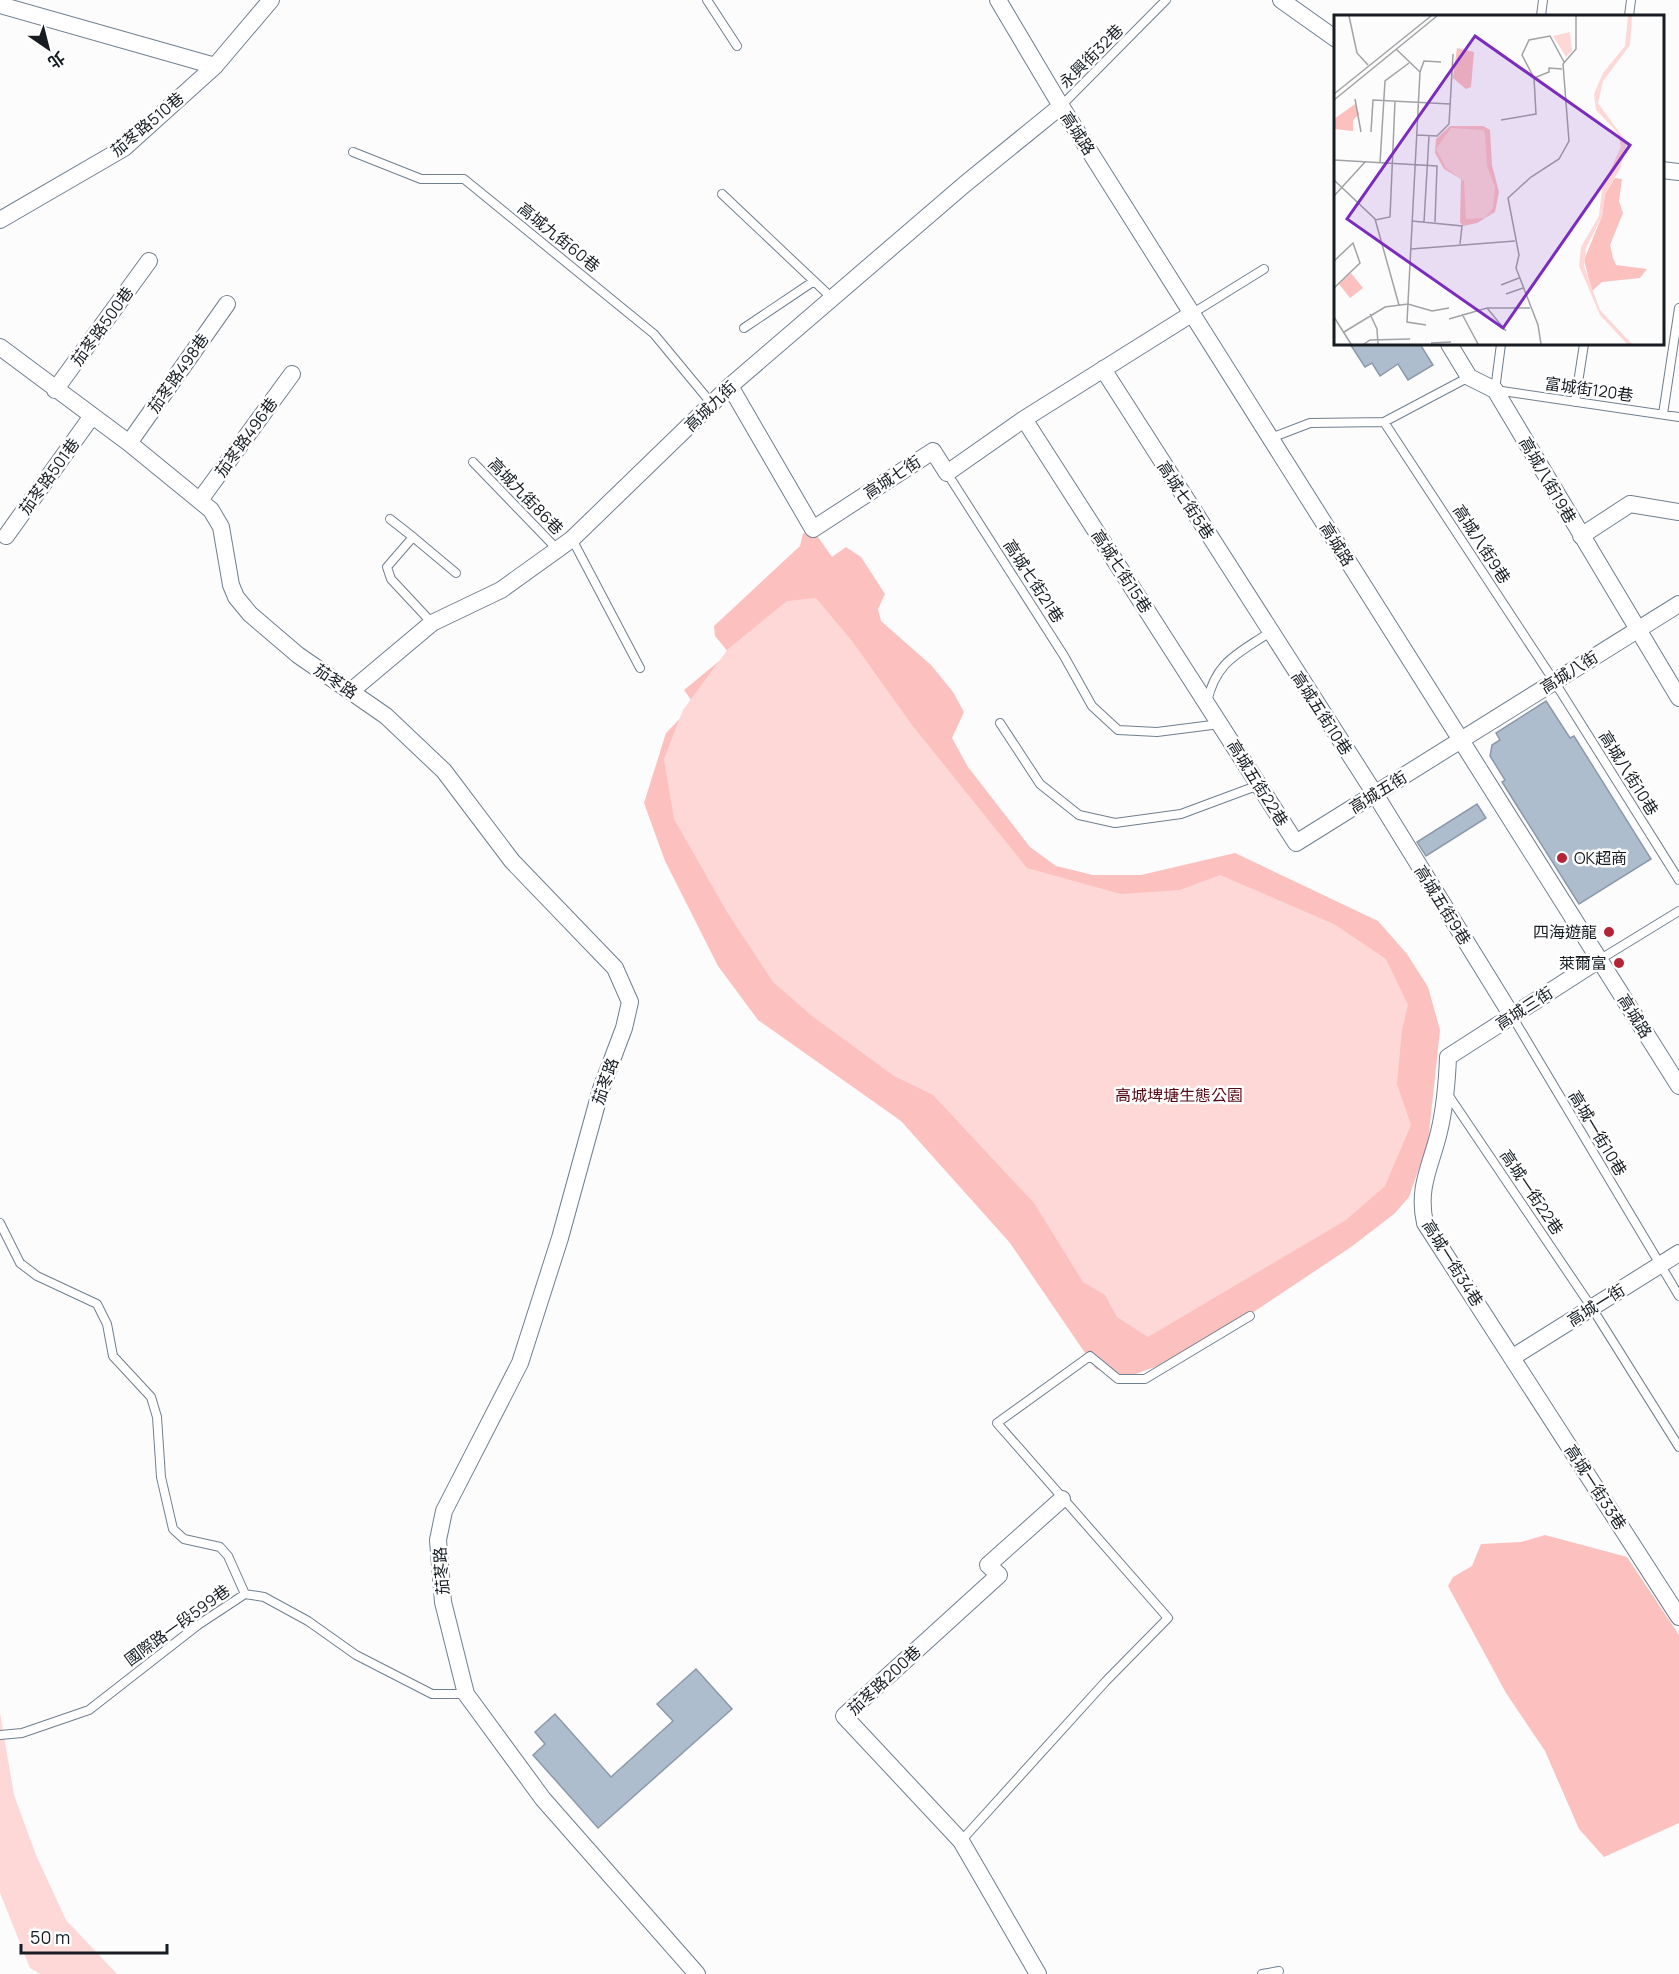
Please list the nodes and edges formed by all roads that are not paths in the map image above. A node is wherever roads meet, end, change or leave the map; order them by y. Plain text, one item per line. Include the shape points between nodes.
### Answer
1 (271, 0) edge
2 (707, 0) edge
3 (998, 0) edge
4 (1166, 0) edge
5 (1281, 0) edge
6 (1543, 0) edge
7 (1631, 0) edge
8 (0, 5) edge
9 (1541, 15) edge
10 (1629, 15) edge
11 (1334, 38) edge
12 (737, 46) dead end
13 (215, 66) junction
14 (1061, 106) junction
15 (353, 152) dead end
16 (1664, 170) edge
17 (1679, 172) edge
18 (722, 194) dead end
19 (0, 220) edge
20 (149, 261) dead end
21 (1264, 269) dead end
22 (814, 281) junction
23 (834, 299) junction
24 (227, 304) dead end
25 (1679, 308) edge
26 (1193, 313) junction
27 (744, 328) dead end
28 (1450, 345) edge
29 (1501, 345) edge
30 (1584, 345) edge
31 (0, 346) edge
32 (1102, 369) junction
33 (292, 374) dead end
34 (1469, 377) junction
35 (730, 386) junction
36 (55, 390) junction
37 (1496, 390) junction
38 (1575, 402) junction
39 (712, 404) junction
40 (1663, 414) junction
41 (92, 416) junction
42 (1679, 417) edge
43 (1024, 419) junction
44 (1384, 422) junction
45 (1271, 438) junction
46 (129, 443) junction
47 (473, 462) dead end
48 (947, 473) junction
49 (200, 500) junction
50 (1679, 512) edge
51 (390, 519) dead end
52 (6, 536) dead end
53 (1581, 536) junction
54 (413, 537) junction
55 (572, 539) junction
56 (558, 550) junction
57 (456, 573) dead end
58 (1679, 603) edge
59 (432, 623) junction
60 (1636, 630) junction
61 (1270, 632) junction
62 (640, 668) dead end
63 (1554, 681) junction
64 (351, 691) junction
65 (1679, 698) edge
66 (1207, 702) junction
67 (1000, 723) dead end
68 (1220, 724) junction
69 (1460, 740) junction
70 (1259, 785) junction
71 (1375, 794) junction
72 (1296, 843) joint
73 (1679, 880) edge
74 (1679, 910) edge
75 (1599, 960) junction
76 (1512, 1016) junction
77 (1448, 1057) joint
78 (1679, 1086) edge
79 (1447, 1093) junction
80 (0, 1223) edge
81 (1679, 1253) edge
82 (1659, 1265) junction
83 (1679, 1296) edge
84 (1592, 1308) junction
85 (1250, 1316) dead end
86 (1513, 1357) junction
87 (1679, 1447) edge
88 (1062, 1499) junction
89 (244, 1594) junction
90 (1679, 1617) edge
91 (466, 1694) junction
92 (1, 1735) edge
93 (962, 1841) junction
94 (1279, 1971) dead end
95 (697, 1974) edge
96 (1040, 1974) edge
97 (1262, 1974) edge

1 - 13 street, 茄苳路510巷
2 - 12 lane
3 - 14 street, 高城路
4 - 14 lane, 永興街32巷
5 - 11 street
6 - 9 lane
7 - 10 lane
8 - 13 street
13 - 19 street, 茄苳路510巷 via 124,148
14 - 23 street, 高城九街
14 - 26 street, 高城路
15 - 39 lane, 高城九街60巷 via 421,179 464,179 654,334
16 - 17 street
18 - 22 lane
20 - 36 street, 茄苳路500巷
21 - 26 lane
22 - 23 lane
22 - 27 lane
23 - 35 street, 高城九街
24 - 46 street, 茄苳路498巷
25 - 40 lane
26 - 32 street, 高城七街
26 - 45 street, 高城路
28 - 34 street
29 - 37 lane
30 - 38 lane
31 - 36 street, 茄苳路
32 - 43 street, 高城七街
32 - 61 street, 高城七街5巷
33 - 49 street, 茄苳路496巷
34 - 37 street
34 - 44 lane
35 - 39 street, 高城九街
35 - 48 street, 高城七街 via 813,530 933,451
36 - 41 street, 茄苳路
37 - 38 lane, 富城街120巷
37 - 53 street, 高城八街19巷
38 - 40 lane, 富城街120巷
39 - 55 street, 高城九街
40 - 42 lane, 富城街120巷
41 - 46 street, 茄苳路
41 - 52 street, 茄苳路501巷
43 - 48 street, 高城七街
43 - 66 street, 高城七街15巷
44 - 45 lane via 1310,423
44 - 63 lane, 高城八街9巷
45 - 69 street, 高城路
46 - 49 street, 茄苳路
47 - 56 lane, 高城九街86巷
48 - 68 lane, 高城七街21巷 via 1092,706 1118,730 1157,732
49 - 64 street, 茄苳路 via 221,527 236,597 297,655
50 - 53 street via 1630,504
51 - 54 lane
53 - 60 street, 高城八街19巷
54 - 57 lane
54 - 59 lane via 391,560 388,573
55 - 56 street, 高城九街
55 - 62 lane
56 - 59 street, 高城九街 via 501,590
58 - 60 street, 高城八街
59 - 64 street, 高城九街
60 - 63 street, 高城八街
60 - 65 street, 高城八街19巷
61 - 66 lane via 1228,660 1212,679
61 - 71 street, 高城五街10巷
63 - 69 street, 高城八街
63 - 73 lane, 高城八街10巷
64 - 91 street, 茄苳路 via 386,716 444,771 512,861 615,968 630,1002 520,1363 444,1511 438,1540 443,1602
66 - 68 street, 高城七街15巷
67 - 70 lane via 1040,784 1079,815 1115,823 1181,814
68 - 70 street, 高城五街22巷
69 - 71 street, 高城五街
69 - 75 street, 高城路
70 - 72 street, 高城五街22巷
71 - 72 street, 高城五街
71 - 76 street, 高城五街9巷
74 - 75 lane
75 - 76 street, 高城三街
75 - 78 street, 高城路
76 - 77 street, 高城三街
76 - 82 lane, 高城一街10巷
77 - 79 street, 高城一街34巷
79 - 84 lane, 高城一街22巷
79 - 86 street, 高城一街34巷 via 1421,1192 1425,1223
80 - 89 lane via 20,1263 38,1276 97,1304 107,1324 113,1356 151,1397 158,1417 161,1477 173,1529 183,1539 220,1547 228,1556
81 - 82 street, 高城一街
82 - 83 lane, 高城一街10巷
82 - 84 street, 高城一街
84 - 86 street, 高城一街
84 - 87 lane, 高城一街22巷
85 - 88 lane via 1145,1379 1118,1379 1090,1356 997,1423
86 - 90 street, 高城一街33巷
88 - 93 lane via 1168,1618
88 - 93 street, 茄苳路200巷 via 988,1565 999,1575 844,1716
89 - 91 lane, 國際路一段599巷 via 264,1597 308,1621 356,1655 432,1694
89 - 92 lane, 國際路一段599巷 via 89,1710 22,1733
91 - 95 street, 茄苳路 via 543,1799
93 - 96 street, 茄苳路200巷
94 - 97 lane

